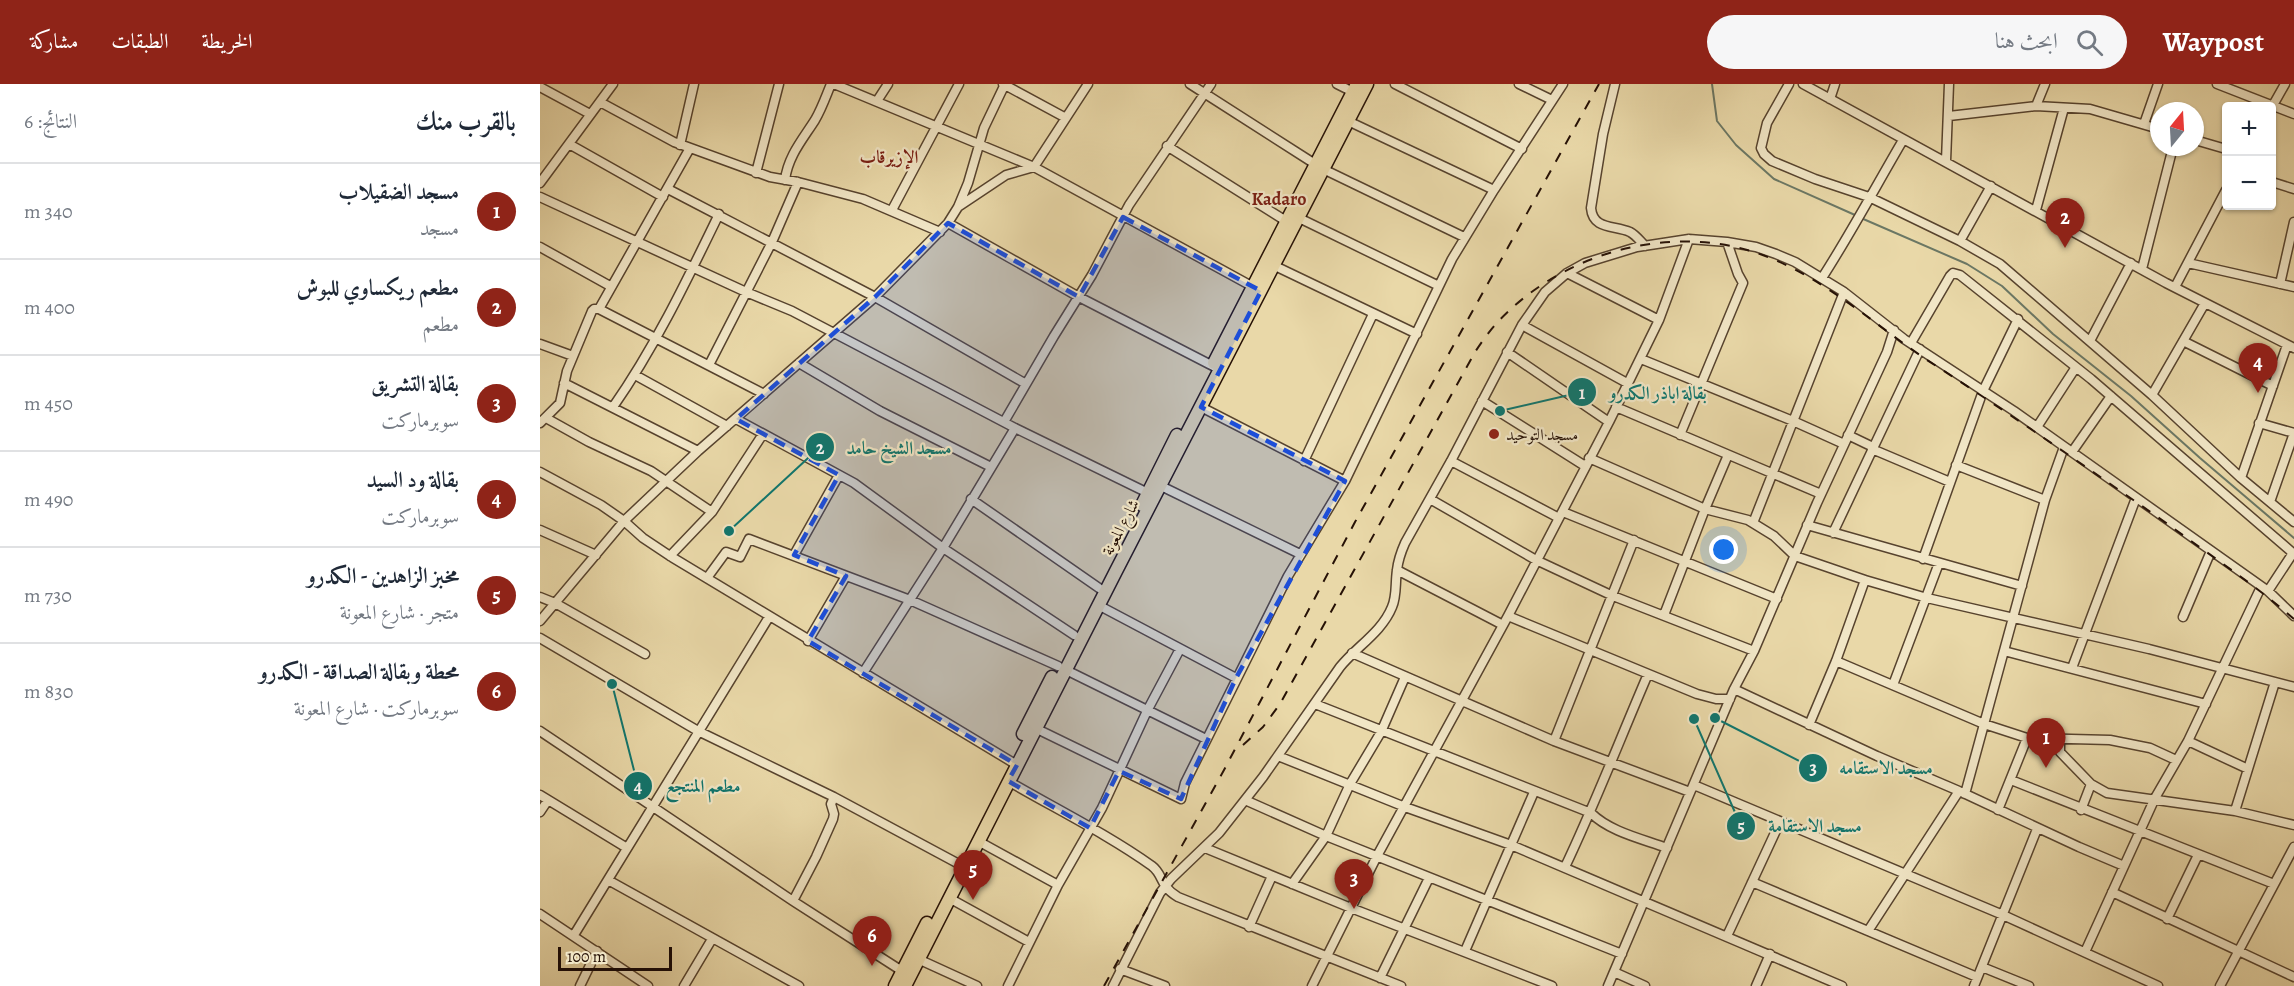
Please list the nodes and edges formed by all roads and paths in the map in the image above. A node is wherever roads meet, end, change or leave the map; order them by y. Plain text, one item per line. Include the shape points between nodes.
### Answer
1 (613, 84) edge
2 (694, 84) edge
3 (779, 84) edge
4 (833, 84) edge
5 (888, 84) edge
6 (959, 84) edge
7 (1004, 84) edge
8 (1088, 84) edge
9 (1190, 84) edge
10 (1210, 84) edge
11 (1337, 84) edge
12 (1367, 84) edge
13 (1395, 84) edge
14 (1519, 84) edge
15 (1563, 84) edge
16 (1615, 84) edge
17 (1789, 84) edge
18 (1803, 84) edge
19 (1835, 84) edge
20 (1949, 84) edge
21 (2045, 84) edge
22 (2158, 84) edge
23 (2217, 84) edge
24 (2285, 84) edge
25 (540, 87) edge
26 (1355, 88) edge
27 (1204, 93) junction
28 (1830, 99) junction
29 (1552, 100) junction
30 (877, 101) junction
31 (600, 102) junction
32 (2262, 102) edge
33 (2274, 102) edge
34 (2036, 106) junction
35 (2276, 107) edge
36 (2064, 108) junction
37 (590, 114) junction
38 (2294, 114) edge
39 (1949, 116) junction
40 (1066, 118) junction
41 (1348, 121) junction
42 (2144, 124) junction
43 (936, 126) junction
44 (2150, 126) edge
45 (1903, 140) junction
46 (980, 143) junction
47 (2204, 143) edge
48 (568, 144) junction
49 (680, 145) junction
50 (1167, 146) junction
51 (1329, 147) junction
52 (690, 148) junction
53 (2222, 148) edge
54 (1522, 149) junction
55 (2171, 156) edge
56 (1946, 161) junction
57 (1034, 167) junction
58 (1319, 167) junction
59 (756, 173) junction
60 (541, 179) edge
61 (785, 180) junction
62 (798, 182) junction
63 (2276, 184) edge
64 (1991, 186) junction
65 (2294, 189) edge
66 (1494, 190) junction
67 (665, 193) junction
68 (540, 197) edge
69 (2222, 198) edge
70 (1867, 200) junction
71 (958, 207) junction
72 (892, 210) junction
73 (2036, 210) junction
74 (719, 214) junction
75 (1123, 217) junction
76 (1299, 218) junction
77 (1286, 221) junction
78 (2294, 222) edge
79 (948, 224) junction
80 (940, 232) junction
81 (1464, 237) junction
82 (1689, 239) junction
83 (638, 241) junction
84 (1960, 241) junction
85 (772, 242) junction
86 (1727, 242) junction
87 (1644, 246) junction
88 (540, 247) edge
89 (2131, 263) junction
90 (2188, 263) junction
91 (1275, 266) junction
92 (693, 268) junction
93 (2142, 269) junction
94 (1567, 273) junction
95 (1822, 278) junction
96 (2280, 285) junction
97 (610, 286) junction
98 (1439, 286) junction
99 (2175, 287) junction
100 (2294, 287) edge
101 (1257, 289) junction
102 (746, 292) junction
103 (1844, 292) junction
104 (876, 297) junction
105 (1079, 297) junction
106 (2205, 303) junction
107 (599, 309) junction
108 (1373, 314) junction
109 (2018, 319) junction
110 (1659, 320) junction
111 (1522, 325) junction
112 (1894, 330) junction
113 (1417, 334) junction
114 (834, 335) junction
115 (656, 338) junction
116 (2090, 341) junction
117 (2183, 341) junction
118 (1911, 343) junction
119 (540, 344) edge
120 (2291, 347) edge
121 (1920, 349) junction
122 (1507, 352) junction
123 (573, 356) junction
124 (1641, 359) junction
125 (799, 363) junction
126 (709, 365) junction
127 (1213, 366) junction
128 (2076, 367) junction
129 (636, 375) junction
130 (564, 383) junction
131 (1627, 383) junction
132 (1026, 384) junction
133 (1702, 384) junction
134 (2273, 386) junction
135 (1983, 391) junction
136 (764, 394) junction
137 (2152, 395) junction
138 (2111, 396) junction
139 (1482, 401) junction
140 (613, 407) junction
141 (1201, 407) junction
142 (1616, 407) junction
143 (736, 419) junction
144 (543, 420) edge
145 (1793, 421) junction
146 (1004, 422) junction
147 (1610, 422) junction
148 (2259, 423) junction
149 (727, 426) junction
150 (1015, 428) junction
151 (2037, 428) junction
152 (2294, 433) edge
153 (763, 434) junction
154 (1680, 435) junction
155 (1848, 435) junction
156 (1844, 444) junction
157 (1873, 448) junction
158 (2068, 449) junction
159 (698, 451) junction
160 (1728, 455) junction
161 (1305, 461) junction
162 (1451, 461) junction
163 (1587, 462) junction
164 (1956, 465) junction
165 (991, 467) junction
166 (540, 472) edge
167 (1773, 473) junction
168 (839, 475) junction
169 (2241, 478) junction
170 (1345, 481) junction
171 (665, 482) junction
172 (1950, 482) junction
173 (1161, 486) junction
174 (1148, 493) junction
175 (1821, 494) junction
176 (2136, 498) junction
177 (970, 499) junction
178 (1430, 499) junction
179 (2045, 500) junction
180 (2270, 502) junction
181 (1705, 509) junction
182 (712, 512) junction
183 (1561, 515) junction
184 (624, 521) junction
185 (2294, 522) edge
186 (1753, 523) junction
187 (1807, 525) junction
188 (540, 530) edge
189 (1833, 533) junction
190 (1634, 540) junction
191 (943, 548) junction
192 (2211, 551) junction
193 (2293, 553) edge
194 (1300, 554) junction
195 (596, 555) junction
196 (794, 555) junction
197 (670, 556) junction
198 (1795, 556) junction
199 (1923, 559) junction
200 (1536, 560) junction
201 (1685, 561) junction
202 (1939, 563) junction
203 (1397, 570) junction
204 (846, 576) junction
205 (707, 579) junction
206 (1865, 580) junction
207 (2022, 586) junction
208 (1099, 588) junction
209 (2265, 589) junction
210 (1613, 596) junction
211 (540, 597) edge
212 (1927, 598) junction
213 (1778, 599) junction
214 (910, 600) junction
215 (555, 603) junction
216 (1098, 605) junction
217 (1664, 615) junction
218 (2294, 615) edge
219 (769, 617) junction
220 (2183, 617) dead end
221 (2013, 619) junction
222 (1505, 620) junction
223 (540, 621) edge
224 (1074, 635) junction
225 (2083, 635) junction
226 (540, 638) edge
227 (808, 641) junction
228 (1180, 649) junction
229 (1591, 651) junction
230 (1754, 651) junction
231 (2004, 651) junction
232 (1352, 653) junction
233 (645, 654) dead end
234 (1836, 661) junction
235 (1062, 668) junction
236 (2072, 668) junction
237 (2223, 668) junction
238 (863, 674) junction
239 (1648, 674) junction
240 (1405, 677) junction
241 (1236, 678) junction
242 (2275, 682) junction
243 (1893, 685) junction
244 (2294, 687) edge
245 (1734, 689) junction
246 (1730, 699) junction
247 (1460, 701) junction
248 (1315, 704) junction
249 (2206, 704) junction
250 (1147, 711) junction
251 (1984, 724) junction
252 (1809, 725) junction
253 (1035, 728) junction
254 (540, 731) edge
255 (698, 731) junction
256 (1381, 732) junction
257 (2027, 738) junction
258 (1206, 739) junction
259 (2060, 739) junction
260 (1554, 741) junction
261 (2188, 741) junction
262 (1433, 752) junction
263 (1278, 756) junction
264 (1610, 760) junction
265 (2176, 760) junction
266 (1013, 763) junction
267 (2248, 769) junction
268 (1119, 771) junction
269 (2011, 780) junction
270 (1008, 781) junction
271 (1350, 784) junction
272 (2091, 784) junction
273 (1692, 789) junction
274 (1534, 792) junction
275 (1962, 792) junction
276 (834, 797) junction
277 (544, 798) edge
278 (2155, 798) junction
279 (1245, 800) junction
280 (651, 807) junction
281 (1405, 807) junction
282 (1998, 810) junction
283 (2081, 810) junction
284 (2235, 811) junction
285 (540, 812) edge
286 (1591, 813) junction
287 (1780, 822) junction
288 (2294, 825) edge
289 (1090, 828) junction
290 (2037, 829) junction
291 (2140, 831) junction
292 (1326, 836) junction
293 (978, 841) junction
294 (1511, 845) junction
295 (627, 848) junction
296 (1205, 848) junction
297 (1667, 848) junction
298 (2294, 848) edge
299 (2198, 855) junction
300 (1377, 856) junction
301 (957, 863) junction
302 (2124, 866) junction
303 (1565, 867) junction
304 (1905, 873) junction
305 (1272, 876) junction
306 (1429, 878) junction
307 (608, 880) junction
308 (1752, 882) junction
309 (1292, 884) junction
310 (2274, 884) junction
311 (1058, 885) junction
312 (1164, 887) junction
313 (2112, 892) junction
314 (949, 898) junction
315 (1488, 898) junction
316 (793, 901) junction
317 (1644, 902) junction
318 (1351, 908) junction
319 (540, 914) edge
320 (2003, 915) junction
321 (2167, 919) junction
322 (931, 924) junction
323 (1249, 927) junction
324 (1405, 928) junction
325 (1868, 931) junction
326 (574, 935) junction
327 (1727, 936) junction
328 (712, 939) junction
329 (1029, 942) junction
330 (597, 951) junction
331 (1465, 951) junction
332 (2085, 952) junction
333 (2238, 952) junction
334 (1622, 954) junction
335 (1770, 954) junction
336 (1326, 957) junction
337 (918, 959) junction
338 (1982, 967) junction
339 (1120, 969) junction
340 (902, 971) junction
341 (1614, 972) junction
342 (2294, 977) edge
343 (1380, 978) junction
344 (1976, 982) edge
345 (580, 986) edge
346 (648, 986) edge
347 (684, 986) edge
348 (799, 986) edge
349 (895, 986) edge
350 (905, 986) edge
351 (976, 986) edge
352 (1008, 986) edge
353 (1113, 986) edge
354 (1166, 986) edge
355 (1312, 986) edge
356 (1401, 986) edge
357 (1552, 986) edge
358 (1608, 986) edge
359 (1645, 986) edge
360 (1756, 986) edge
361 (1842, 986) edge
362 (2029, 986) edge
363 (2158, 986) edge
364 (2220, 986) edge

1 - 31 street
2 - 49 street
3 - 59 street
4 - 30 street
4 - 61 street via 794,152
5 - 30 street
6 - 43 street
7 - 40 street
7 - 46 street
8 - 40 street
9 - 27 street
10 - 27 street
11 - 26 street
12 - 41 highway, شارع المعونة
13 - 54 street
14 - 29 street
15 - 29 street
16 - 87 street via 1603,134 1592,215 1605,226 1629,232
17 - 70 street via 1767,123 1762,140 1764,154 1772,161
18 - 28 street
19 - 28 street
20 - 39 street
21 - 34 street
22 - 42 street
23 - 32 street
24 - 33 street
25 - 37 street
26 - 51 highway, شارع المعونة
27 - 50 street
27 - 58 street
28 - 45 street
29 - 54 street
30 - 43 street
31 - 37 street
31 - 49 street
34 - 36 street
34 - 39 street
35 - 38 street
36 - 42 street via 2090,109
36 - 73 street
37 - 48 street
39 - 56 street
40 - 57 street
41 - 51 highway, شارع المعونة
41 - 66 street
42 - 44 street
43 - 46 street
43 - 72 street
45 - 56 street
45 - 70 street
46 - 57 street
46 - 71 street
47 - 53 street
48 - 60 street
48 - 67 street
49 - 52 street
50 - 75 street
50 - 77 street
51 - 58 highway, شارع المعونة
52 - 59 street
52 - 67 street
54 - 66 street
55 - 93 street
56 - 64 street
57 - 71 street via 1006,175
57 - 75 street
58 - 76 highway, شارع المعونة
58 - 77 highway, شارع المعونة
58 - 81 street
59 - 61 street
61 - 62 street
62 - 72 street
62 - 85 street
63 - 65 street
64 - 73 street
64 - 84 street
66 - 81 street
67 - 74 street
67 - 83 street
68 - 83 street
69 - 90 street
70 - 84 street
70 - 95 street
71 - 79 street
72 - 80 street
73 - 89 street
74 - 85 street
74 - 92 street
75 - 101 street
75 - 105 street
76 - 91 highway, شارع المعونة
76 - 98 street
77 - 101 highway, شارع المعونة
78 - 96 street
79 - 80 street
79 - 105 street
80 - 104 street
81 - 98 street
82 - 86 street
82 - 87 street
82 - 110 street
83 - 92 street
83 - 97 street
84 - 116 street via 2000,264
85 - 102 street
85 - 104 street
86 - 95 street via 1776,254
86 - 133 street via 1743,283
87 - 94 street via 1585,263
88 - 97 street
89 - 93 street
89 - 116 street
90 - 96 street
90 - 99 street
91 - 101 highway, شارع المعونة
91 - 108 street
92 - 102 street
92 - 115 street
93 - 99 street
94 - 110 street
94 - 111 street via 1545,292
95 - 103 street
96 - 100 street
97 - 107 street
98 - 113 street
99 - 106 street
101 - 127 highway, شارع المعونة
101 - 141 highway, شارع المعونة
102 - 114 street via 792,311
102 - 126 street
103 - 112 street
103 - 145 street
104 - 114 street
104 - 132 street
105 - 127 street
105 - 132 street
106 - 117 street
106 - 120 street
107 - 115 street
107 - 123 street via 592,311
108 - 113 street
108 - 161 street
109 - 118 street via 1953,273
109 - 128 street
109 - 135 street
110 - 124 street
111 - 122 street
111 - 131 street
112 - 118 street
112 - 155 street
113 - 170 street
114 - 125 street
114 - 146 street
115 - 126 street
115 - 129 street
116 - 137 street
117 - 134 street
117 - 137 street
118 - 121 street
119 - 123 street
120 - 134 street
121 - 135 street
121 - 157 street
122 - 139 street
122 - 147 street
123 - 130 street
124 - 131 street
124 - 133 street
125 - 136 street
125 - 165 street via 880,411
126 - 136 street
127 - 174 highway, شارع المعونة
128 - 138 street
128 - 151 street
129 - 140 street
129 - 149 street
130 - 140 street
130 - 144 street via 560,403
131 - 142 street
132 - 146 street
133 - 145 street
133 - 154 street
134 - 148 street
135 - 151 street
135 - 164 street
136 - 143 street
137 - 169 street
138 - 158 street
138 - 193 street
139 - 162 street
139 - 163 street
140 - 159 street
141 - 161 street
141 - 173 highway, شارع المعونة
142 - 147 street
142 - 154 street
143 - 149 street
143 - 153 street
144 - 171 street via 651,471
145 - 156 street
145 - 167 street
146 - 150 street
147 - 163 street
148 - 152 street
148 - 169 street
149 - 159 street
150 - 165 street
150 - 174 street
151 - 158 street
152 - 180 street
153 - 168 street
153 - 182 street
154 - 160 street
155 - 156 street
155 - 157 street
156 - 175 street
157 - 172 street
157 - 189 street
158 - 176 street
158 - 179 street
159 - 171 street
160 - 167 street
160 - 181 street
161 - 170 street
162 - 178 street
162 - 183 street
163 - 181 street
163 - 183 street
164 - 172 street
164 - 179 street
165 - 177 street
166 - 184 street
167 - 175 street
167 - 186 street
168 - 191 street
168 - 196 street
169 - 180 street
170 - 194 street
171 - 182 street
171 - 184 street
172 - 199 street
173 - 194 street
173 - 216 highway, شارع المعونة
174 - 208 highway, شارع المعونة
175 - 187 street
176 - 192 street
176 - 225 street
177 - 191 street
177 - 208 street
178 - 200 street
178 - 203 street via 1405,543
179 - 207 street
180 - 185 street
181 - 186 street
181 - 201 street
182 - 197 street
183 - 190 street
183 - 200 street
184 - 195 street
184 - 197 street
186 - 198 street
187 - 189 street
187 - 198 street
188 - 195 street
189 - 199 street
190 - 201 street
190 - 210 street
191 - 214 street
191 - 224 street
192 - 209 street
192 - 220 street
193 - 209 street
194 - 241 street
195 - 215 street
196 - 204 street
196 - 205 street via 748,539 740,557 726,552
197 - 205 street
198 - 206 street
198 - 213 street
199 - 202 street
200 - 210 street
200 - 222 street
201 - 213 street
201 - 217 street
202 - 207 street
202 - 212 street
203 - 222 street
203 - 232 street via 1389,614
204 - 214 street
204 - 227 street
205 - 219 street
206 - 212 street
206 - 234 street
207 - 221 street
208 - 224 highway, شارع المعونة
209 - 218 street
209 - 237 street
210 - 217 street
210 - 229 street
211 - 215 street
212 - 221 street
212 - 243 street
213 - 230 street
214 - 235 street
214 - 238 street
215 - 223 street
215 - 233 street
216 - 228 street
216 - 235 highway, شارع المعونة
217 - 230 street
219 - 227 street
219 - 255 street
221 - 225 street
221 - 231 street
222 - 229 street
222 - 247 street
224 - 235 highway, شارع المعونة
225 - 236 street
225 - 237 street
226 - 255 street
227 - 238 street
228 - 241 street
228 - 250 street
229 - 239 street
229 - 260 street
230 - 245 street
231 - 236 street
231 - 251 street
232 - 240 street
232 - 248 street
234 - 243 street
234 - 252 street
235 - 250 street
235 - 253 highway, شارع المعونة
235 - 266 highway, شارع المعونة
236 - 249 street
237 - 242 street
237 - 249 street
238 - 266 street
239 - 246 street via 1697,694
239 - 264 street
240 - 247 street
240 - 256 street
241 - 258 street
242 - 244 street
242 - 267 street
243 - 251 street
245 - 246 street
245 - 252 street
246 - 273 street
247 - 260 street
247 - 262 street
248 - 256 street
248 - 263 street
249 - 261 street
250 - 258 street
250 - 268 street
251 - 257 street
251 - 275 street
252 - 275 street
253 - 266 highway, شارع المعونة
253 - 268 street
254 - 280 street
255 - 276 street
255 - 280 street
256 - 262 street
256 - 271 street
257 - 259 street
257 - 269 street
258 - 268 street via 1181,799
259 - 265 street via 2129,743
259 - 272 street via 2060,752
260 - 264 street
261 - 265 street
261 - 267 street
262 - 274 street
262 - 281 street
263 - 271 street
263 - 279 street
264 - 273 street
264 - 286 street
265 - 278 street
266 - 270 highway, شارع المعونة
266 - 301 highway, شارع المعونة
267 - 284 street
268 - 289 street
269 - 282 street
269 - 283 street
270 - 289 street
270 - 293 highway, شارع المعونة
271 - 281 street
271 - 292 street
272 - 278 street via 2107,793
272 - 283 street
273 - 287 street
273 - 297 street
274 - 286 street
274 - 294 street
275 - 282 street
275 - 304 street
276 - 301 street
276 - 316 street via 833,819
277 - 285 street
277 - 295 street
278 - 284 street
278 - 291 street
279 - 292 street
279 - 296 street
280 - 295 street
280 - 316 street
281 - 294 street
281 - 300 street
282 - 290 street
283 - 291 street
284 - 288 street
286 - 297 street via 1602,822
286 - 303 street
287 - 304 street
287 - 308 street
289 - 311 street
289 - 312 street via 1155,868
290 - 302 street
290 - 320 street
291 - 299 street
291 - 302 street
292 - 300 street
292 - 309 street
293 - 311 street
293 - 314 highway, شارع المعونة
294 - 303 street
294 - 315 street
295 - 307 street
296 - 305 street
296 - 312 street
297 - 317 street
298 - 310 street
299 - 310 street
299 - 321 street
300 - 306 street
300 - 318 street
301 - 322 highway, شارع المعونة
302 - 313 street
303 - 317 street
304 - 320 street
304 - 325 street
305 - 309 street
305 - 323 street
306 - 315 street
306 - 324 street
307 - 326 street
307 - 328 street
308 - 325 street
308 - 327 street
309 - 318 street
310 - 333 street
311 - 329 street
312 - 323 street via 1191,904
312 - 339 street
313 - 321 street
313 - 332 street
314 - 322 highway, شارع المعونة
314 - 329 street
315 - 331 street
315 - 334 street
316 - 340 street
317 - 327 street
317 - 334 street
318 - 324 street
318 - 336 street
319 - 326 street
320 - 332 street
320 - 338 street
321 - 333 street
322 - 337 highway, شارع المعونة
322 - 340 highway, شارع المعونة
323 - 336 street
324 - 331 street
324 - 343 street
325 - 344 street
326 - 330 street
327 - 335 street
328 - 347 street
328 - 348 street
329 - 352 street
330 - 345 street
330 - 346 street
331 - 357 street
332 - 363 street
333 - 342 street
333 - 364 street
334 - 341 street
335 - 360 street
335 - 361 street
336 - 343 street
336 - 355 street
337 - 350 highway, شارع المعونة
337 - 351 street
338 - 344 street
338 - 362 street
339 - 353 street
339 - 354 street
340 - 349 highway, شارع المعونة
341 - 358 street
341 - 359 street
343 - 356 street

